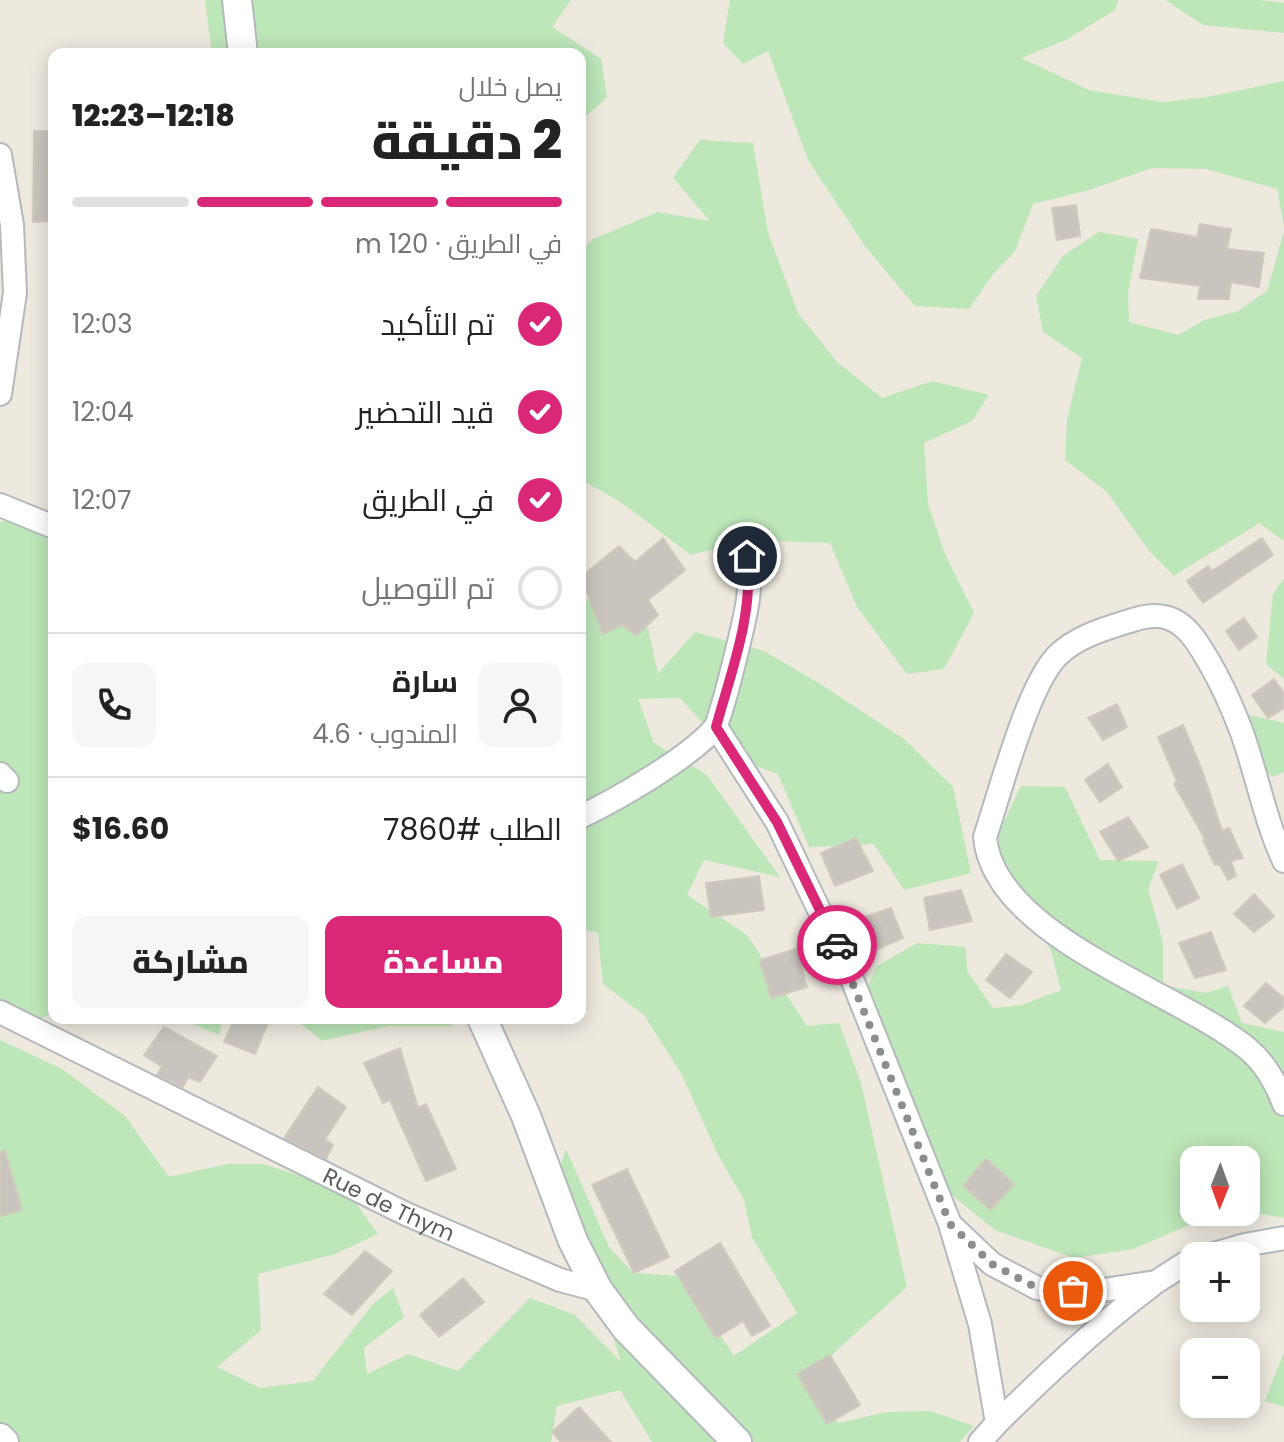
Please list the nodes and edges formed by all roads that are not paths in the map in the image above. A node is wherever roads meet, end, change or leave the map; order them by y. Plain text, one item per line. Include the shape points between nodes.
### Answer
1 (237, 0) edge
2 (242, 48) edge
3 (0, 155) edge
4 (0, 394) edge
5 (0, 505) edge
6 (48, 525) edge
7 (747, 556) dead end
8 (716, 727) junction
9 (586, 814) edge
10 (1284, 861) edge
11 (0, 1012) edge
12 (485, 1024) edge
13 (1284, 1104) edge
14 (950, 1224) junction
15 (1284, 1229) edge
16 (1284, 1238) edge
17 (1260, 1242) edge
18 (1180, 1267) edge
19 (1156, 1282) junction
20 (598, 1290) junction
21 (997, 1423) junction
22 (737, 1442) edge
23 (980, 1442) edge

1 - 2 street
3 - 4 street via 12,225 15,293
5 - 6 street
7 - 8 street via 748,601
8 - 9 street via 644,781
8 - 14 street via 777,822 826,923
10 - 13 street via 1227,695 1181,623 1161,614 1142,617 1092,634 1056,658 1037,690 985,837 994,871 1030,913 1077,949 1197,1014 1249,1050 1275,1081
11 - 20 street, Rue de Thym via 406,1214 560,1280
12 - 20 street
14 - 19 street via 992,1264 1037,1288 1097,1291
14 - 21 street via 980,1324
15 - 16 street
16 - 17 street
18 - 19 street
19 - 21 street
20 - 22 street via 626,1328
21 - 23 street

